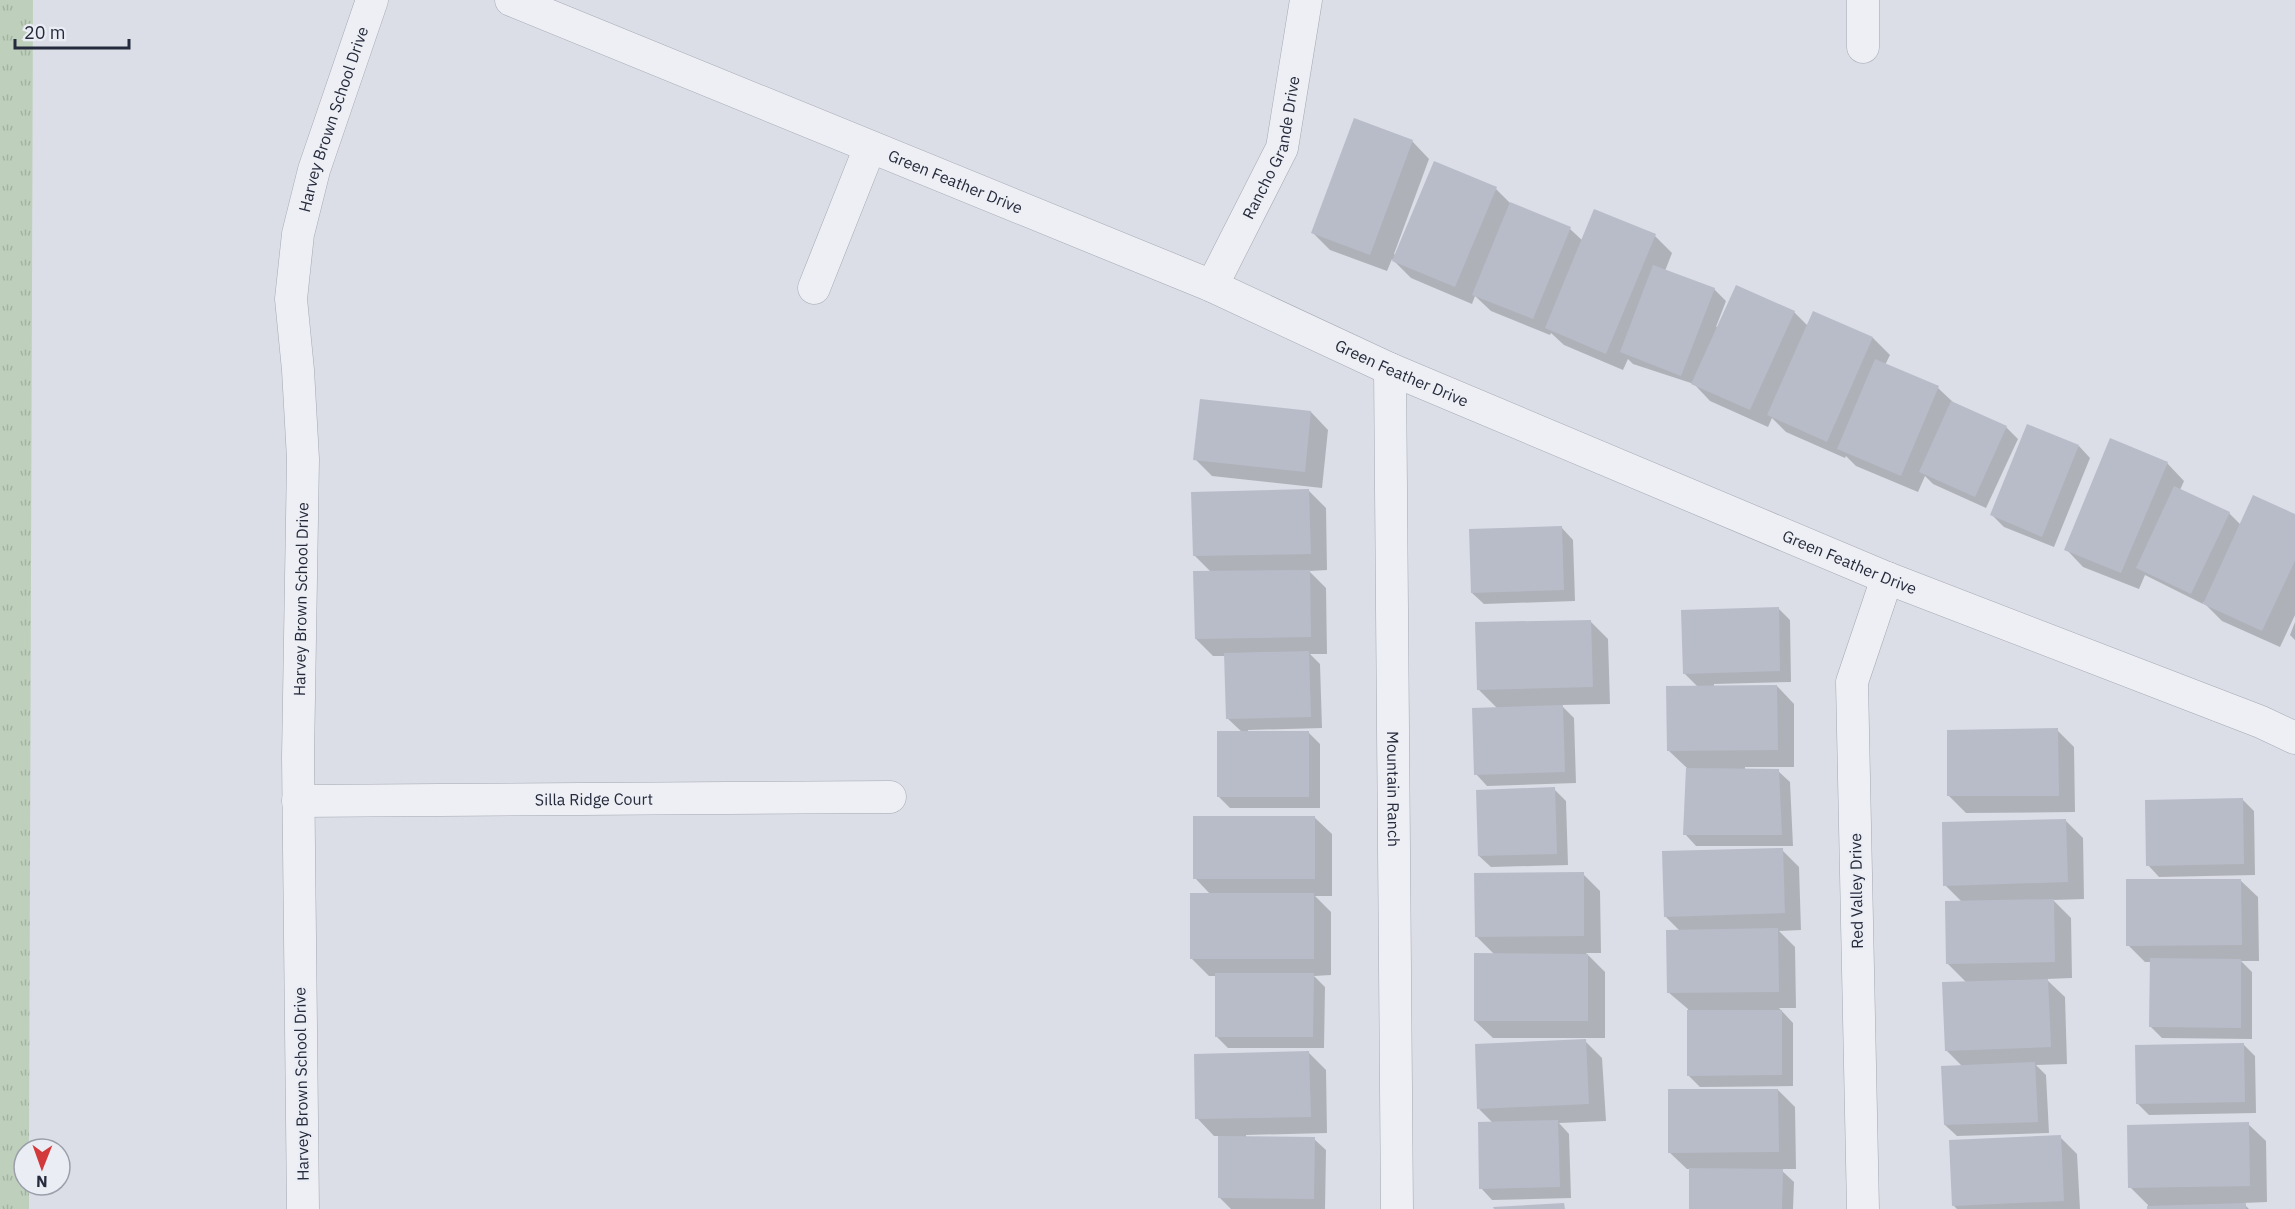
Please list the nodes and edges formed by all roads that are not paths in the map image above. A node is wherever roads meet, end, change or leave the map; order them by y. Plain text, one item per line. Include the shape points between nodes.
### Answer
1 (372, 0) edge
2 (511, 0) edge
3 (1306, 0) edge
4 (1863, 0) edge
5 (1863, 47) dead end
6 (870, 147) junction
7 (1212, 286) junction
8 (814, 288) dead end
9 (1390, 369) junction
10 (1887, 578) junction
11 (2295, 738) edge
12 (890, 797) dead end
13 (298, 801) junction
14 (303, 1209) edge
15 (1397, 1209) edge
16 (1863, 1209) edge

1 - 13 street, Harvey Brown School Drive via 314,170 298,234 291,299 303,459
2 - 6 street, Green Feather Drive
3 - 7 street, Rancho Grande Drive via 1282,148
4 - 5 street
6 - 7 street, Green Feather Drive
6 - 8 street
7 - 9 street, Green Feather Drive
9 - 10 street, Green Feather Drive
9 - 15 street, Mountain Ranch
10 - 11 street, Green Feather Drive
10 - 16 street, Red Valley Drive via 1852,682
12 - 13 street, Silla Ridge Court
13 - 14 street, Harvey Brown School Drive

